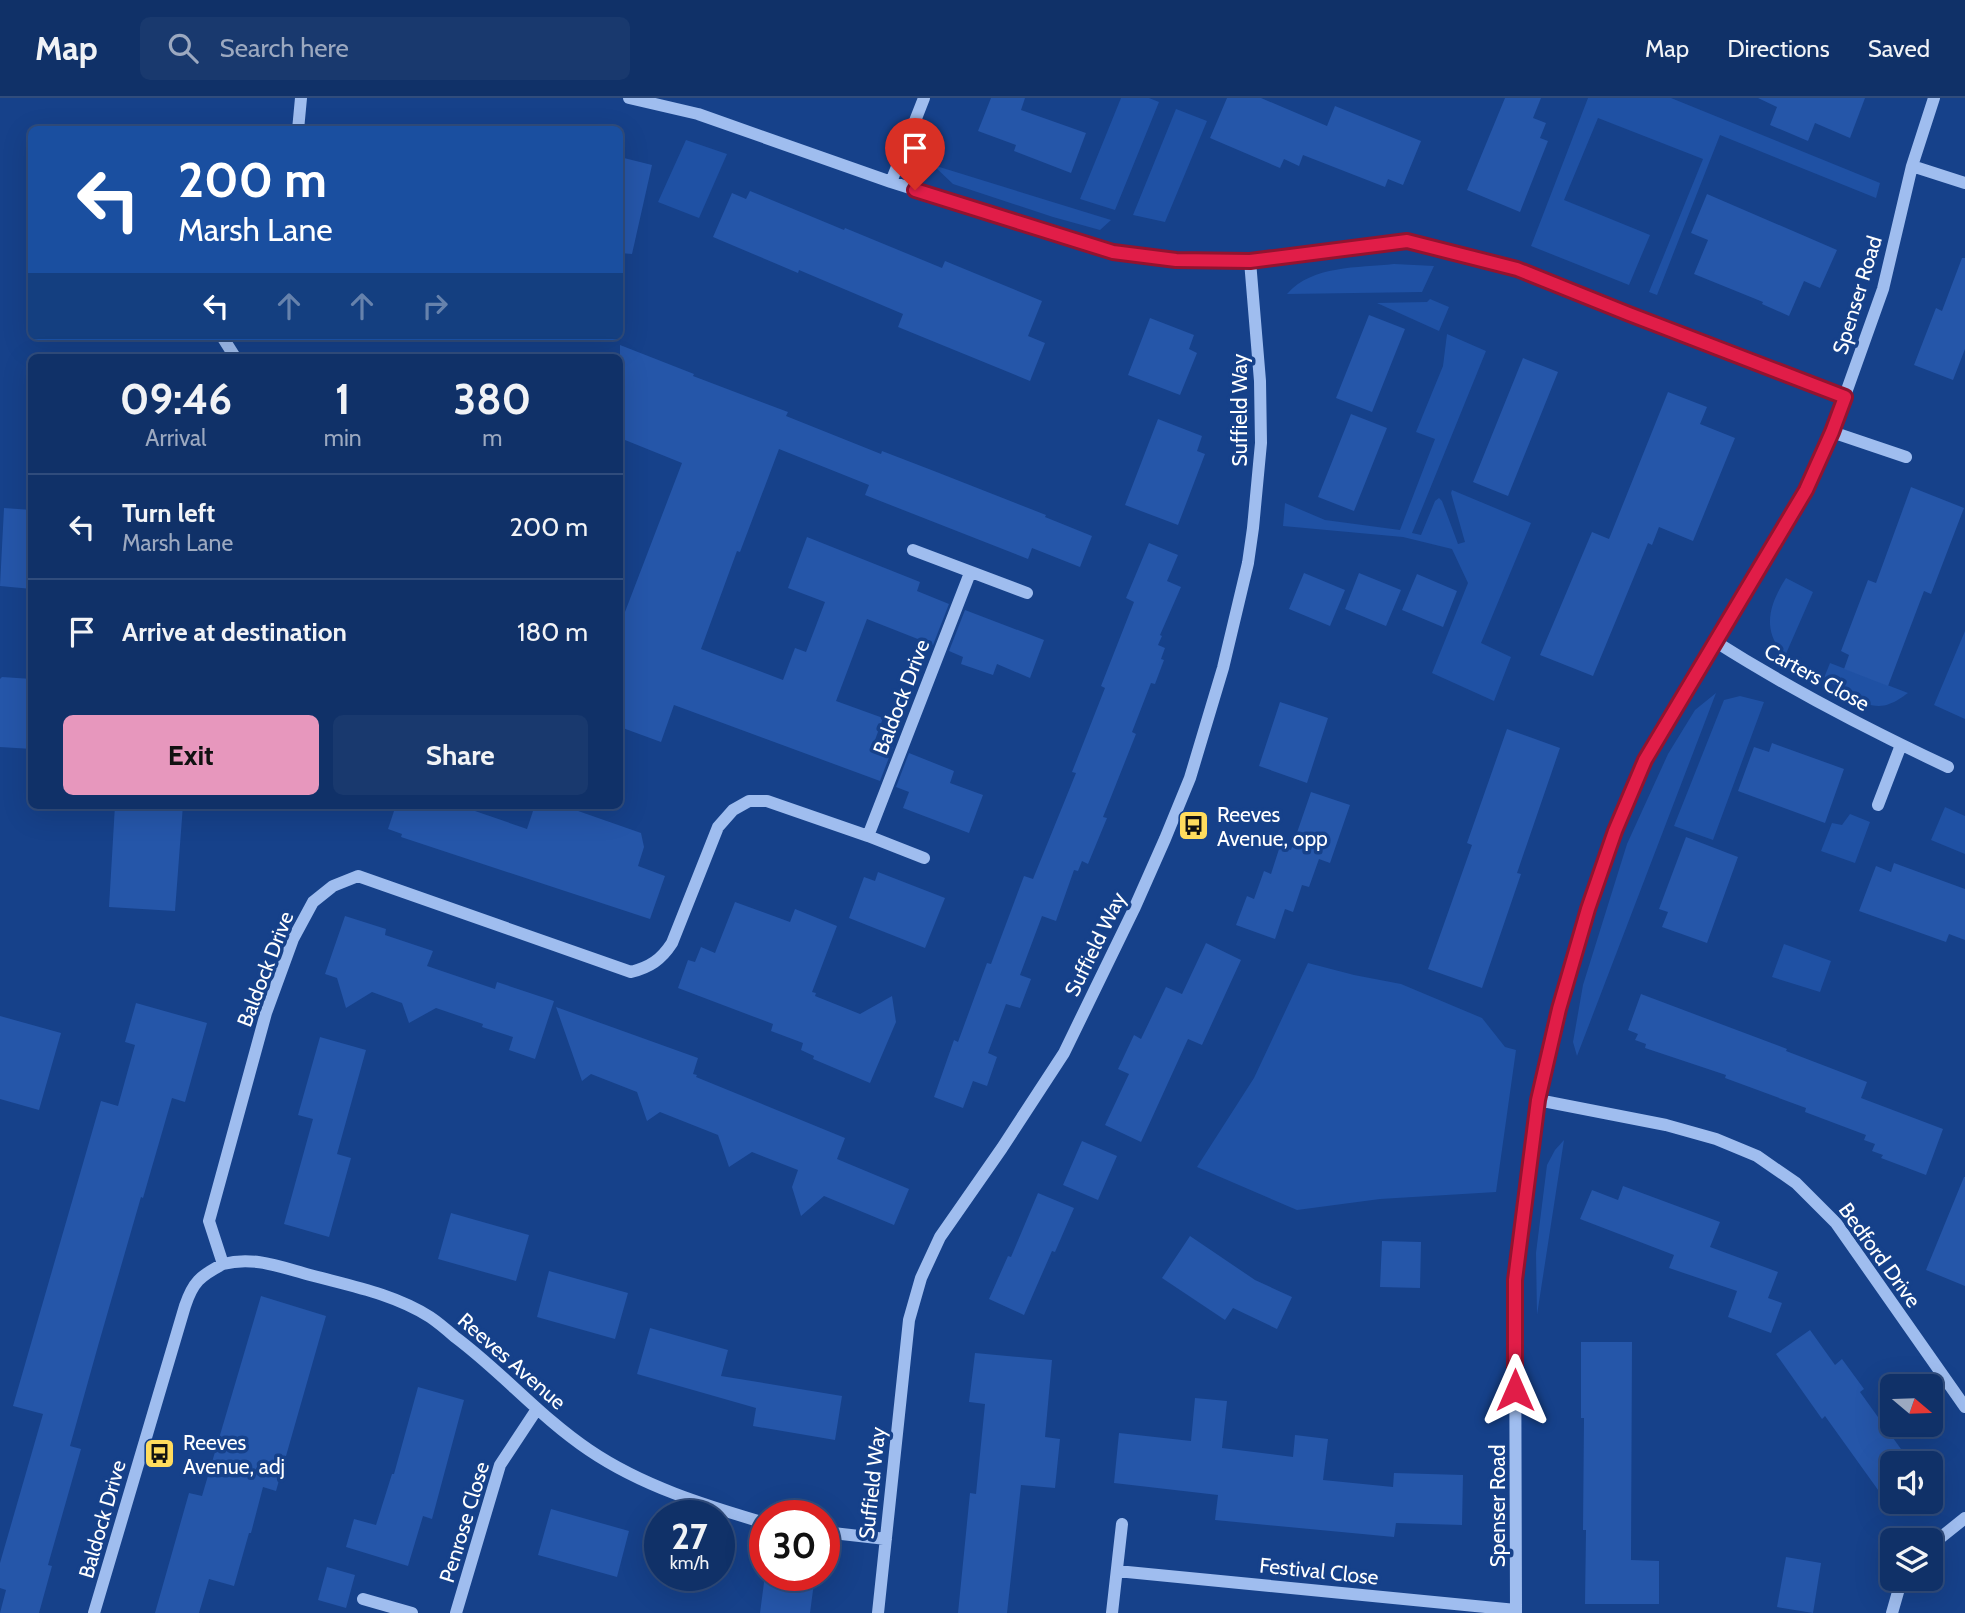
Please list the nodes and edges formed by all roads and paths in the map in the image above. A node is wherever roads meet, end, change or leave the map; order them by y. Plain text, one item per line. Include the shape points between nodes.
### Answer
1 (301, 98) edge
2 (629, 98) edge
3 (924, 98) edge
4 (1934, 98) edge
5 (298, 126) edge
6 (1912, 166) junction
7 (891, 183) junction
8 (1965, 183) edge
9 (1250, 261) junction
10 (1845, 397) junction
11 (1832, 432) junction
12 (1906, 457) dead end
13 (913, 550) dead end
14 (970, 573) junction
15 (1027, 593) dead end
16 (1716, 642) junction
17 (1901, 745) junction
18 (1948, 767) dead end
19 (1878, 804) dead end
20 (868, 836) junction
21 (924, 858) dead end
22 (1538, 1100) junction
23 (223, 1264) junction
24 (1963, 1401) edge
25 (537, 1409) junction
26 (749, 1518) edge
27 (1965, 1518) edge
28 (1122, 1524) dead end
29 (840, 1534) edge
30 (1943, 1536) edge
31 (886, 1539) junction
32 (1117, 1571) junction
33 (1898, 1591) edge
34 (363, 1599) dead end
35 (1516, 1612) edge
36 (94, 1613) edge
37 (412, 1613) edge
38 (456, 1613) edge
39 (878, 1613) edge
40 (1112, 1613) edge
41 (1892, 1613) edge

1 - 5 street
2 - 7 street via 698,114
3 - 7 street
4 - 6 street, Spenser Road
6 - 8 street
6 - 10 street, Spenser Road via 1883,289
7 - 9 street via 1113,252 1176,260
9 - 10 street via 1407,241 1517,269
9 - 31 street, Suffield Way via 1261,381 1261,443 1248,563 1223,668 1190,778 1165,839 1064,1053 940,1237 921,1278 909,1320
10 - 11 street, Spenser Road
11 - 12 street
11 - 16 street, Spenser Road via 1806,490
13 - 14 street
14 - 15 street
14 - 20 street, Baldock Drive
16 - 17 street, Carters Close
16 - 22 street, Spenser Road via 1649,753 1615,831 1577,946
17 - 18 street, Carters Close
17 - 19 street
20 - 21 street, Baldock Drive
20 - 23 street, Baldock Drive via 767,802 748,801 718,827 663,957 631,972 358,876 333,887 313,902 292,939 266,1013 209,1221
22 - 24 street, Bedford Drive via 1716,1139 1757,1156 1796,1182 1836,1223
22 - 35 street, Spenser Road via 1515,1280
23 - 25 street, Reeves Avenue via 240,1259 264,1262 389,1297 430,1317
23 - 36 street, Baldock Drive via 192,1287
25 - 26 street, Reeves Avenue via 589,1451 645,1482
25 - 38 street, Penrose Close via 500,1465
27 - 30 street
28 - 32 street
29 - 31 street
31 - 39 street, Suffield Way
32 - 35 street, Festival Close
32 - 40 street
33 - 41 street
34 - 37 street

